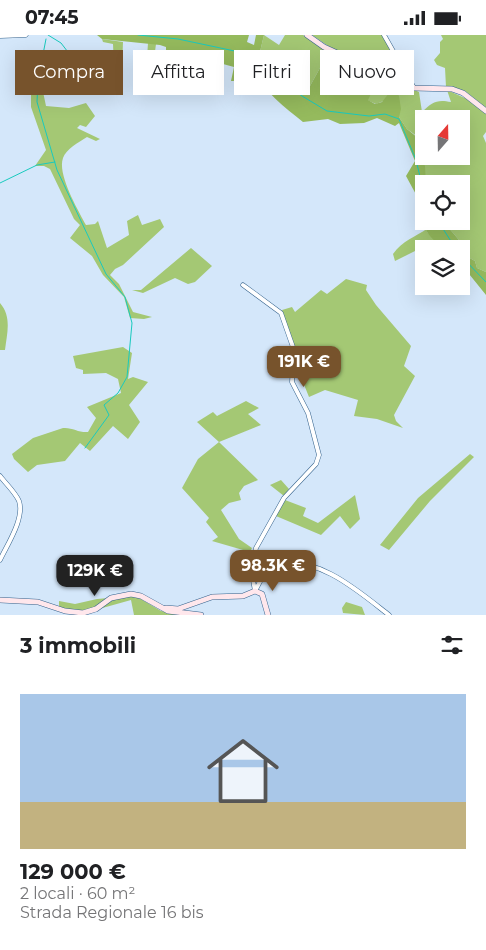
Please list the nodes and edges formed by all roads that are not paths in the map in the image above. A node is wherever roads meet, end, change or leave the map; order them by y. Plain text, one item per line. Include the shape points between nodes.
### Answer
1 (26, 35) edge
2 (307, 35) edge
3 (384, 35) edge
4 (0, 36) edge
5 (331, 50) edge
6 (393, 50) edge
7 (414, 88) edge
8 (486, 111) edge
9 (243, 285) dead end
10 (0, 476) edge
11 (0, 560) edge
12 (255, 591) junction
13 (141, 596) junction
14 (0, 600) edge
15 (65, 613) edge
16 (83, 614) edge
17 (201, 615) edge
18 (268, 615) edge
19 (389, 615) edge

1 - 4 street
2 - 5 street
3 - 6 street
7 - 8 street via 459,91
9 - 12 street via 281,313 294,350 292,382 308,413 319,455 316,464 284,498 256,548 251,569
10 - 11 street via 15,493 20,508
12 - 13 street via 243,596 220,596 178,609
12 - 18 street via 262,594
12 - 19 street via 265,572 274,564 301,564 346,582
13 - 16 street via 118,596
13 - 17 street via 168,611
14 - 15 street via 38,602
15 - 16 street

